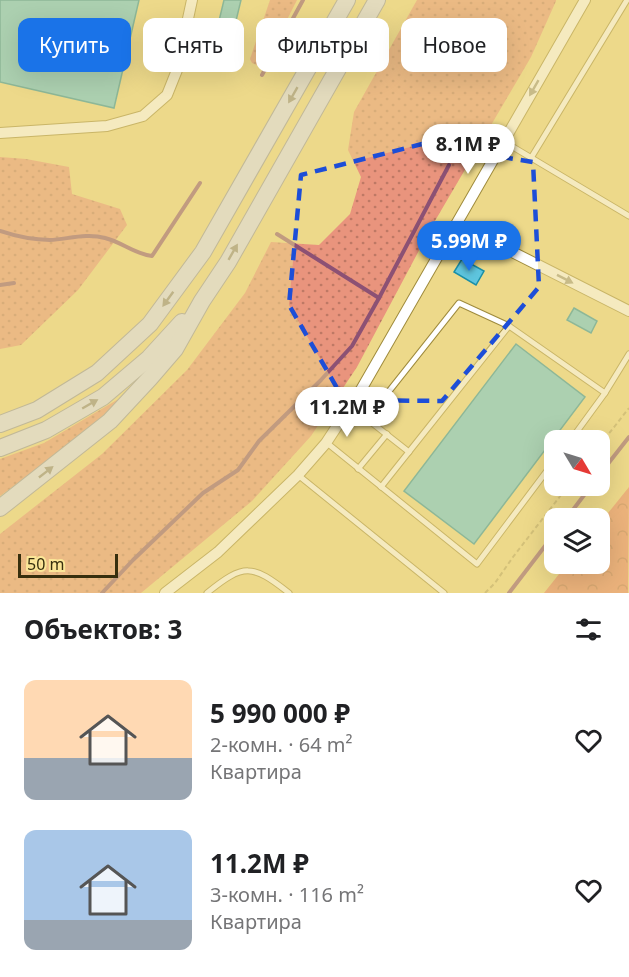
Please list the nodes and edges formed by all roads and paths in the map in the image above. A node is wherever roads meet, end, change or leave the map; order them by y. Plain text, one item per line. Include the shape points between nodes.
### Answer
1 (192, 0) edge
2 (574, 0) edge
3 (585, 0) edge
4 (627, 0) edge
5 (345, 2) edge
6 (376, 4) edge
7 (574, 19) junction
8 (0, 133) edge
9 (503, 141) junction
10 (531, 158) junction
11 (629, 216) edge
12 (457, 224) junction
13 (202, 301) junction
14 (629, 311) edge
15 (508, 326) junction
16 (629, 354) edge
17 (605, 393) junction
18 (629, 408) edge
19 (0, 423) edge
20 (578, 430) edge
21 (610, 433) edge
22 (387, 434) junction
23 (326, 443) junction
24 (0, 448) edge
25 (409, 452) junction
26 (358, 469) junction
27 (298, 475) junction
28 (544, 475) edge
29 (381, 487) junction
30 (560, 496) edge
31 (0, 508) edge
32 (165, 593) edge
33 (207, 593) edge
34 (289, 593) edge
35 (444, 593) edge
36 (485, 593) edge

1 - 8 street via 177,70 167,95 143,116 107,126
2 - 7 street
3 - 7 street
4 - 10 lane
5 -> 19 main road via 203,252 150,324 97,373 37,410
13 -> 6 main road
7 -> 9 street
9 - 10 lane
9 - 12 street
10 - 11 lane
12 -> 14 street
12 - 23 street
24 -> 13 main road via 46,430 103,397 149,358
31 -> 13 main road via 110,421 174,349
15 - 17 lane
15 - 22 lane via 459,303 367,419
15 - 25 lane
16 - 17 lane
17 - 20 lane
18 - 21 path
22 - 25 lane
22 - 26 lane
23 - 26 lane
23 - 27 street
25 - 29 lane
26 - 29 lane
27 - 32 street via 218,552
27 - 35 lane
28 - 29 lane via 477,564
30 - 36 path
33 - 34 lane via 227,576 244,571 259,572

